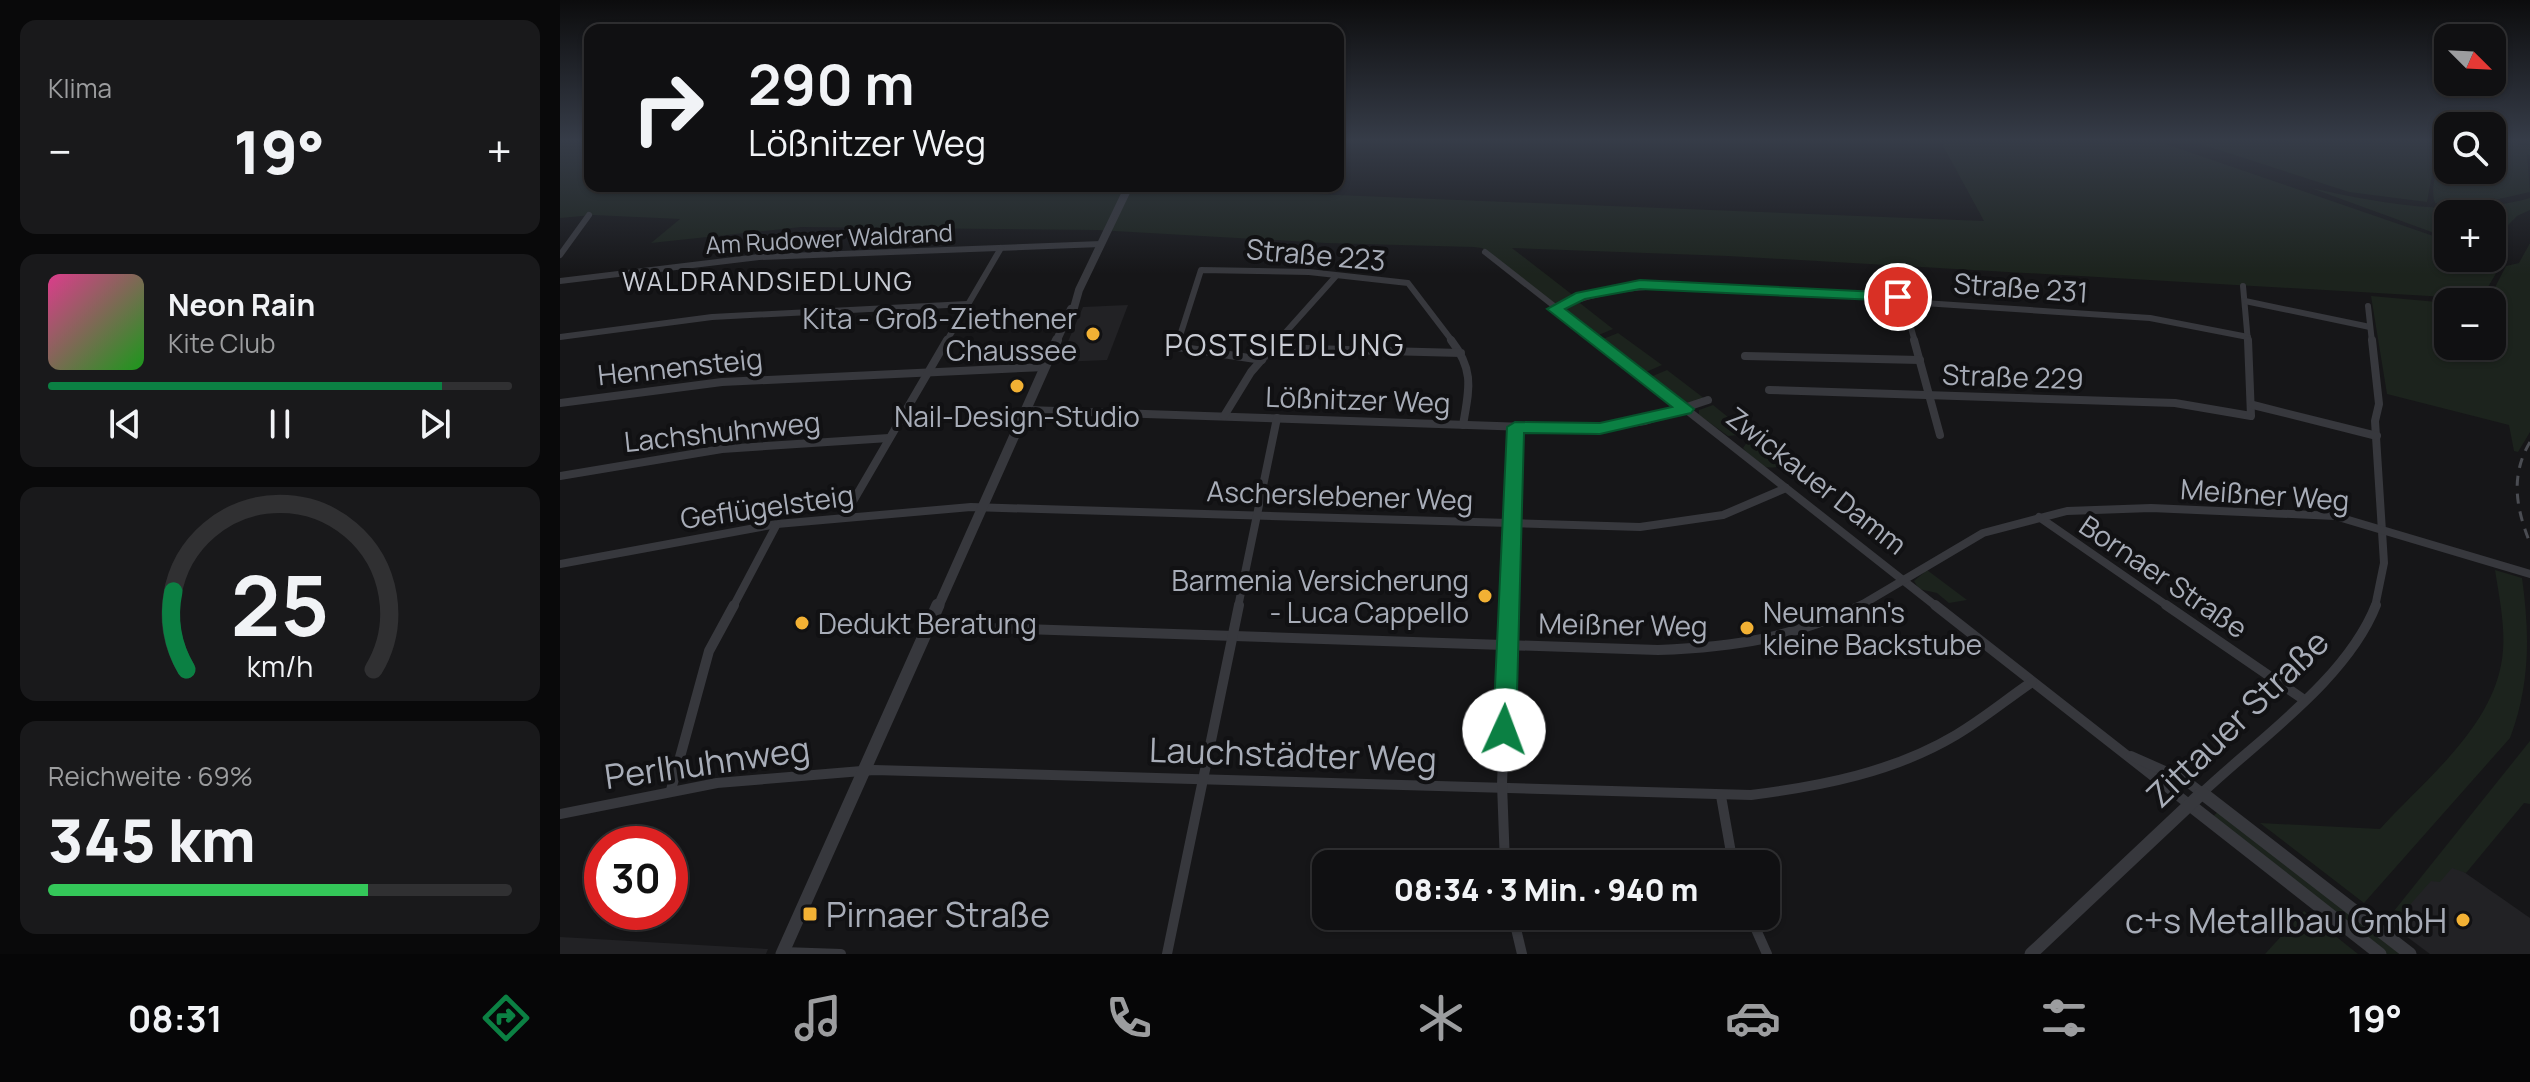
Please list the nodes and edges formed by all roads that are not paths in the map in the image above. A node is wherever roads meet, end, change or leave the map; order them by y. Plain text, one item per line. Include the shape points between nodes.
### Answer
1 (1126, 192) edge
2 (589, 215) dead end
3 (1101, 244) junction
4 (1001, 248) junction
5 (1485, 252) dead end
6 (560, 255) edge
7 (1336, 276) junction
8 (560, 281) edge
9 (2243, 286) dead end
10 (2245, 301) junction
11 (1908, 302) junction
12 (967, 304) junction
13 (2368, 306) dead end
14 (1554, 309) junction
15 (2370, 327) junction
16 (560, 337) edge
17 (2248, 337) junction
18 (1272, 348) junction
19 (1461, 353) junction
20 (1745, 356) dead end
21 (1262, 360) junction
22 (1920, 360) junction
23 (1045, 367) junction
24 (928, 373) junction
25 (1769, 390) dead end
26 (1930, 395) junction
27 (1708, 400) dead end
28 (560, 403) edge
29 (1685, 409) junction
30 (1027, 410) junction
31 (2253, 410) junction
32 (1224, 416) junction
33 (1277, 418) junction
34 (1463, 425) junction
35 (1515, 427) junction
36 (2376, 432) junction
37 (1940, 435) dead end
38 (889, 438) junction
39 (560, 476) edge
40 (1786, 488) junction
41 (982, 507) junction
42 (845, 515) junction
43 (1255, 515) junction
44 (2039, 517) junction
45 (1511, 523) junction
46 (777, 524) junction
47 (2382, 530) junction
48 (560, 564) edge
49 (2530, 574) edge
50 (1901, 580) junction
51 (928, 626) junction
52 (1232, 636) junction
53 (1508, 644) junction
54 (2032, 682) junction
55 (2303, 699) junction
56 (2116, 749) junction
57 (863, 771) junction
58 (1203, 779) junction
59 (1502, 789) junction
60 (671, 790) junction
61 (2202, 793) junction
62 (1721, 796) junction
63 (2190, 805) junction
64 (560, 814) edge
65 (1504, 850) edge
66 (1731, 850) edge
67 (1516, 930) edge
68 (1756, 930) edge
69 (782, 953) edge
70 (841, 954) edge
71 (1167, 954) edge
72 (1522, 954) edge
73 (1767, 954) edge
74 (2031, 954) edge
75 (2380, 954) edge
76 (2410, 954) edge

1 - 3 street
2 - 6 street
3 - 4 street, Am Rudower Waldrand
3 - 23 street
4 - 8 street, Am Rudower Waldrand via 722,259
4 - 12 street
5 - 14 street, Zwickauer Damm
7 - 18 street
7 - 19 street, Straße 223 via 1413,285
7 - 21 street, Straße 223 via 1201,270 1177,347
9 - 10 street
10 - 15 street
10 - 17 street
11 - 14 street, Straße 231 via 1898,297 1640,285 1581,296
11 - 17 street, Straße 231 via 2150,318
11 - 22 street
12 - 16 street via 711,316
12 - 24 street
13 - 15 street, Zittauer Straße
14 - 29 street, Zwickauer Damm
15 - 36 street, Zittauer Straße via 2379,404
17 - 31 street
18 - 19 street
18 - 21 street
19 - 34 street, Straße 223 via 1471,381
20 - 22 street
21 - 32 street
22 - 26 street
23 - 24 street, Hennensteig
23 - 30 street
24 - 28 street, Hennensteig via 686,384
24 - 38 street
25 - 26 street, Straße 229
26 - 31 street, Straße 229
26 - 37 street
27 - 29 street
29 - 35 street, Lößnitzer Weg via 1600,429
29 - 40 street, Zwickauer Damm
30 - 32 street, Lößnitzer Weg
30 - 41 street
31 - 36 street, Straße 229
32 - 33 street, Lößnitzer Weg
33 - 34 street, Lößnitzer Weg
33 - 43 street
34 - 35 street, Lößnitzer Weg
35 - 45 street
36 - 47 street, Zittauer Straße
38 - 39 street, Lachshuhnweg via 722,449
38 - 42 street
40 - 45 street, Ascherslebener Weg via 1737,511 1673,525
40 - 50 street, Zwickauer Damm
41 - 42 street, Geflügelsteig
41 - 43 street, Ascherslebener Weg
41 - 51 street
42 - 46 street, Geflügelsteig
43 - 45 street, Ascherslebener Weg
43 - 52 street
44 - 47 street, Meißner Weg via 2151,508 2335,516
44 - 50 street, Meißner Weg via 1983,533
44 - 55 street, Bornaer Straße
45 - 53 street
46 - 48 street, Geflügelsteig
46 - 60 street via 709,651
47 - 49 street, Meißner Weg
47 - 55 street, Zittauer Straße via 2383,582 2372,620 2343,662
50 - 53 street, Meißner Weg via 1823,624 1755,643 1681,650
50 - 54 street, Zwickauer Damm
51 - 52 street, Meißner Weg
51 - 57 street
52 - 53 street, Meißner Weg
52 - 58 street
53 - 59 street
54 - 56 street, Zwickauer Damm
54 - 62 street, Lauchstädter Weg via 1955,735 1895,763 1822,785
55 - 61 street, Zittauer Straße
56 - 61 street, Zwickauer Damm via 2173,773
56 - 63 street, Zwickauer Damm
57 - 58 street, Lauchstädter Weg
57 - 60 street, Perlhuhnweg
57 - 69 street
58 - 59 street, Lauchstädter Weg
58 - 71 street
59 - 62 street, Lauchstädter Weg
59 - 65 street
60 - 64 street, Perlhuhnweg
61 - 63 street, Zittauer Straße
61 - 76 street, Zwickauer Damm
62 - 66 street
63 - 74 street, Zittauer Straße
63 - 75 street, Zwickauer Damm
67 - 72 street
68 - 73 street
69 - 70 street

